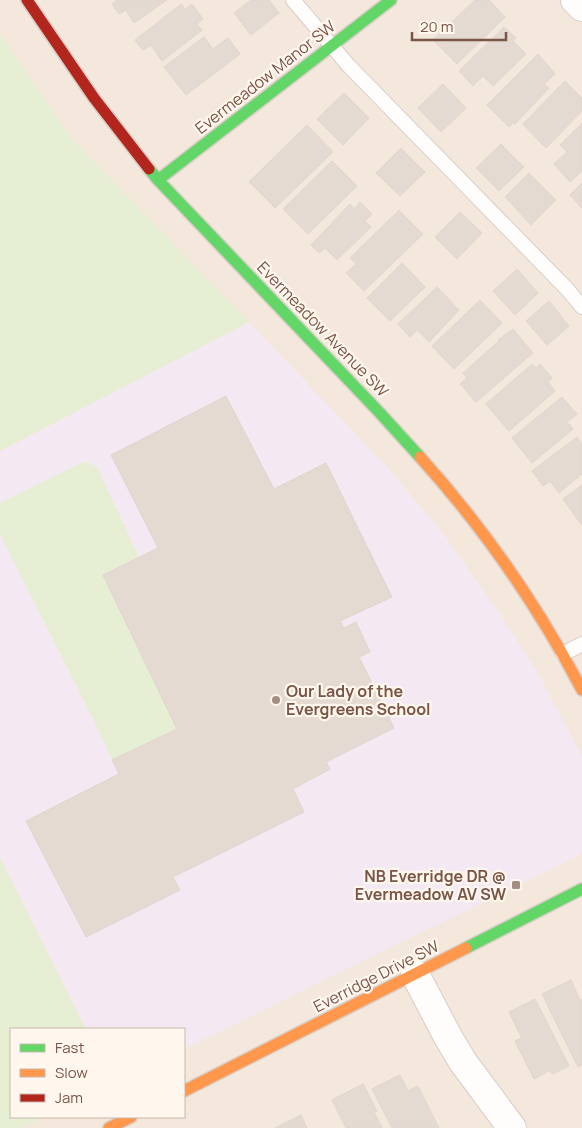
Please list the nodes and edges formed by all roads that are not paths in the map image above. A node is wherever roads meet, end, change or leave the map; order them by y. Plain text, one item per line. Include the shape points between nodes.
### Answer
1 (28, 0) edge
2 (293, 0) edge
3 (391, 0) edge
4 (575, 0) edge
5 (582, 7) edge
6 (332, 46) junction
7 (158, 180) junction
8 (582, 307) edge
9 (582, 644) edge
10 (563, 654) junction
11 (582, 690) edge
12 (582, 889) edge
13 (415, 974) junction
14 (185, 1090) edge
15 (129, 1118) edge
16 (109, 1128) edge
17 (512, 1128) edge

1 - 7 street, Evermeadow Avenue SW via 94,98
2 - 6 lane
3 - 6 street, Evermeadow Manor SW
4 - 5 street
6 - 7 street, Evermeadow Manor SW
6 - 8 lane
7 - 10 street, Evermeadow Avenue SW via 454,495 493,547
9 - 10 lane
10 - 11 street, Evermeadow Avenue SW
12 - 13 street, Everridge Drive SW
13 - 14 street, Everridge Drive SW
13 - 17 street via 463,1062
15 - 16 street

